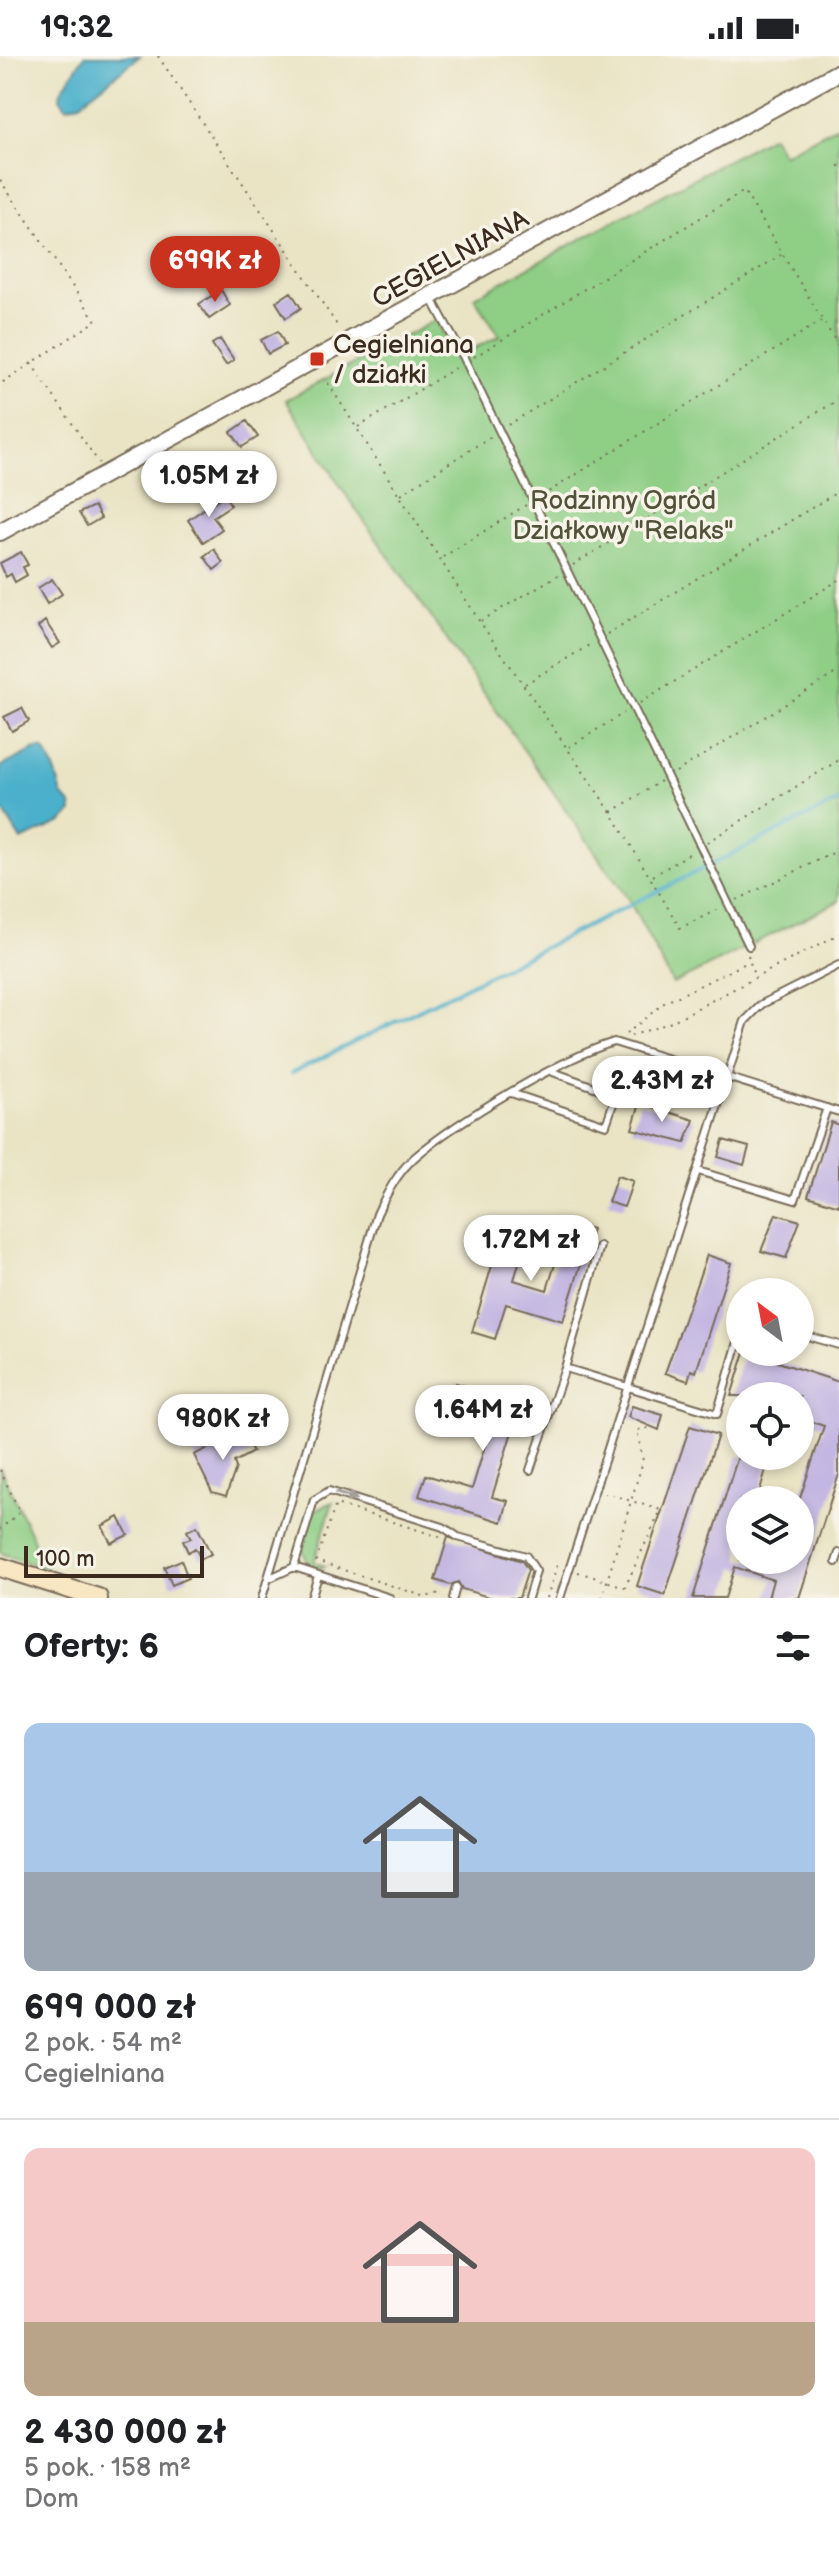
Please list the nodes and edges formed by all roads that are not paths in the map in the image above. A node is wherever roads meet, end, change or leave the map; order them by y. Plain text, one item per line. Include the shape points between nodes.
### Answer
1 (839, 72) edge
2 (430, 296) junction
3 (0, 532) edge
4 (749, 946) road end
5 (839, 965) edge
6 (553, 1072) junction
7 (726, 1077) junction
8 (511, 1093) junction
9 (827, 1108) junction
10 (839, 1112) edge
11 (698, 1171) junction
12 (600, 1246) dead end
13 (814, 1338) edge
14 (839, 1345) edge
15 (731, 1366) edge
16 (565, 1368) junction
17 (626, 1385) junction
18 (530, 1470) dead end
19 (839, 1553) edge
20 (836, 1562) dead end
21 (0, 1567) edge
22 (294, 1567) junction
23 (318, 1576) junction
24 (268, 1579) junction
25 (98, 1598) edge
26 (262, 1598) edge
27 (311, 1598) edge
28 (390, 1598) edge
29 (528, 1598) edge
30 (560, 1598) edge

1 - 2 street, CEGIELNIANA
2 - 3 street, CEGIELNIANA
2 - 4 lane
5 - 7 lane via 752,1011
6 - 7 lane via 614,1042
6 - 8 lane
6 - 8 lane via 616,1095 606,1125
7 - 9 lane
7 - 11 lane
8 - 24 lane via 415,1158 392,1183 377,1214
9 - 10 lane
9 - 11 lane via 795,1200
11 - 17 lane
12 - 16 lane
13 - 14 lane
15 - 17 lane via 717,1414
16 - 17 lane
16 - 18 lane
17 - 30 lane
19 - 20 lane
21 - 25 main road
22 - 23 lane
22 - 24 lane
22 -> 29 lane via 314,1500 329,1491 530,1558 536,1575
23 - 27 lane
23 - 28 lane
24 - 26 lane

